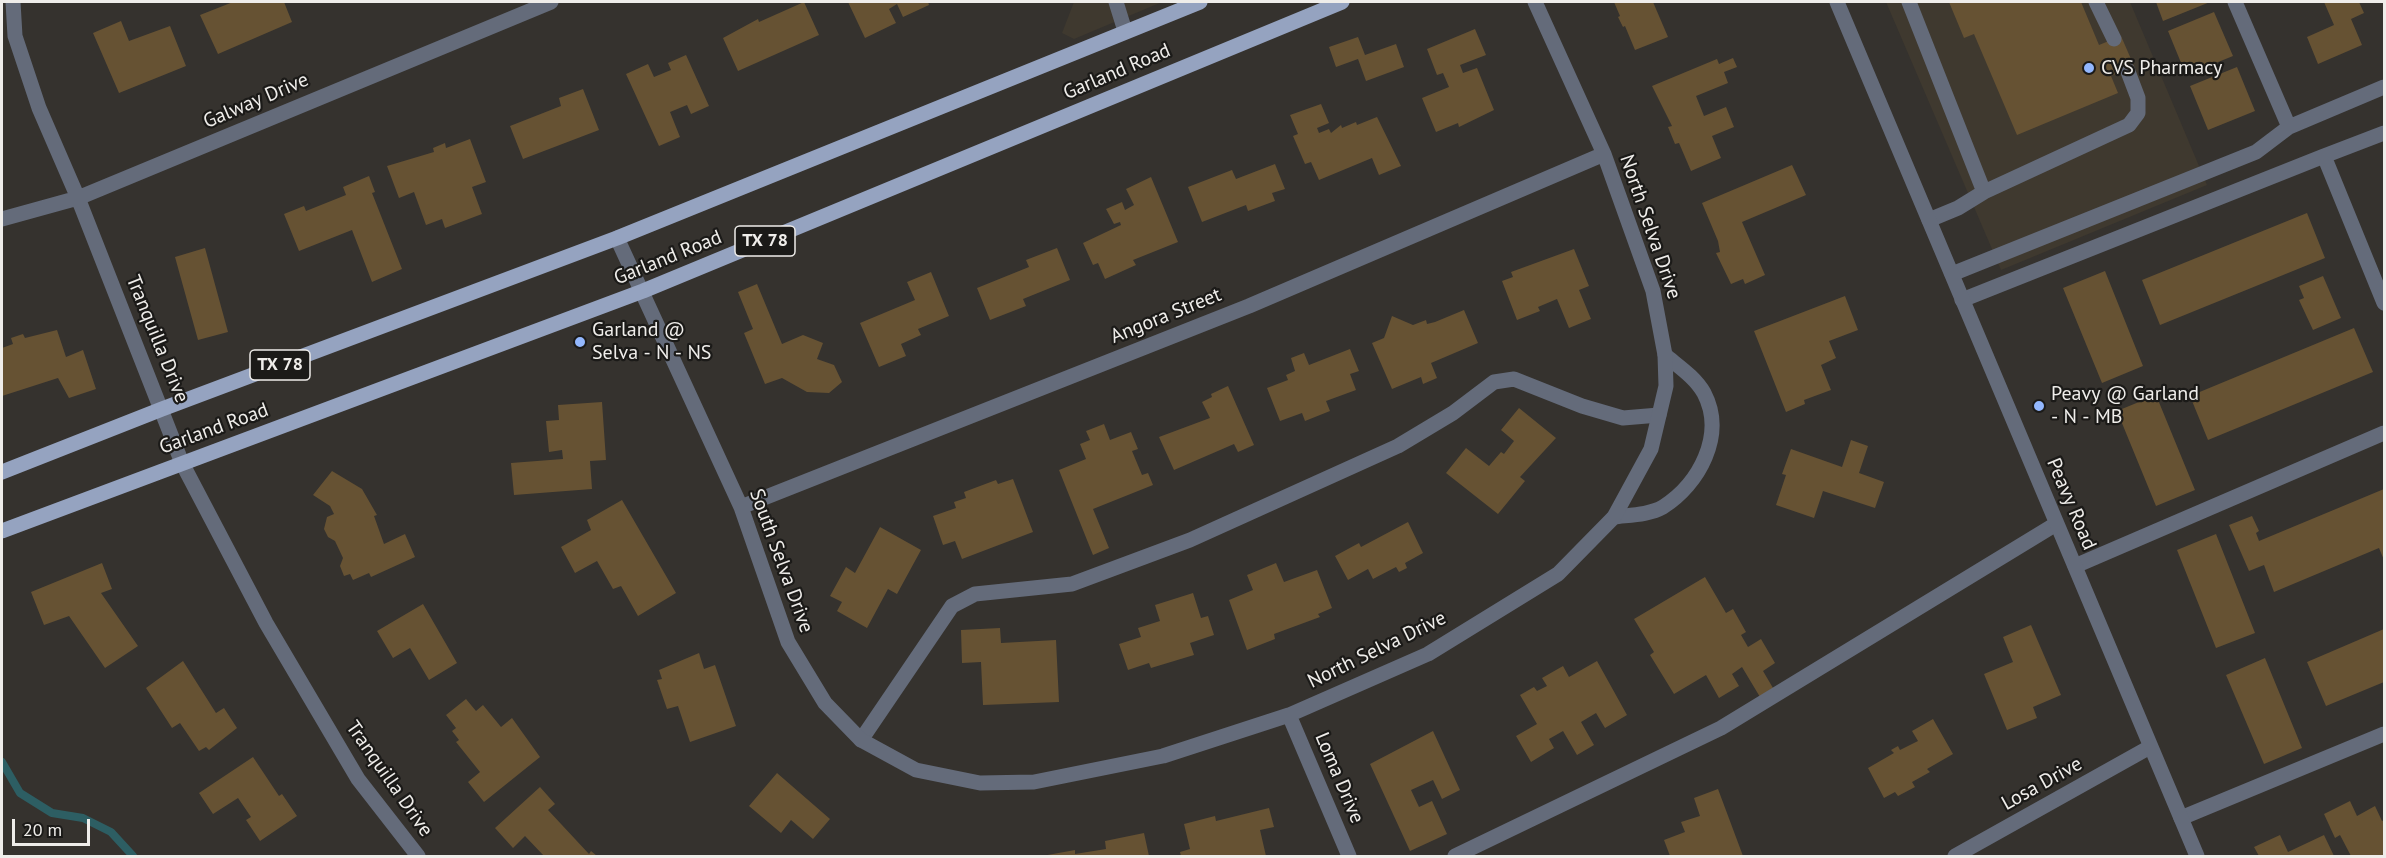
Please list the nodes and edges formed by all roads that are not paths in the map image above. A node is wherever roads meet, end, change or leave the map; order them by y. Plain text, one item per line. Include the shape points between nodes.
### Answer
1 (13, 2) edge
2 (551, 2) edge
3 (1200, 2) edge
4 (1342, 2) edge
5 (1535, 2) edge
6 (1837, 2) edge
7 (1909, 2) edge
8 (2096, 2) edge
9 (2235, 2) edge
10 (1121, 3) edge
11 (523, 7) edge
12 (1125, 31) junction
13 (2114, 39) dead end
14 (2127, 69) dead end
15 (2385, 87) edge
16 (2289, 127) junction
17 (2385, 133) edge
18 (1604, 154) junction
19 (2324, 156) junction
20 (1984, 192) junction
21 (78, 198) junction
22 (2, 219) edge
23 (1929, 219) junction
24 (618, 238) junction
25 (1952, 274) junction
26 (643, 291) junction
27 (1962, 300) junction
28 (2385, 303) edge
29 (1665, 355) junction
30 (162, 409) junction
31 (1659, 415) junction
32 (2385, 433) edge
33 (182, 463) junction
34 (2, 472) edge
35 (741, 507) junction
36 (1614, 517) junction
37 (2056, 524) junction
38 (2, 531) edge
39 (2075, 566) junction
40 (1289, 715) junction
41 (2385, 734) edge
42 (861, 740) junction
43 (2150, 747) junction
44 (2181, 818) junction
45 (418, 856) edge
46 (1349, 856) edge
47 (1455, 856) edge
48 (1954, 856) edge
49 (2197, 856) edge

1 - 21 street, Tranquilla Drive via 18,46 39,108
2 - 11 street, Galway Drive
3 - 12 main road, Garland Road / TX 78
4 - 26 main road, Garland Road / TX 78
5 - 18 street, North Selva Drive
6 - 23 street, Peavy Road
7 - 20 street
8 - 13 street
9 - 16 street
10 - 12 street
11 - 21 street, Galway Drive
12 - 24 main road, Garland Road / TX 78
14 - 20 street via 2138,98 2138,113 2129,125
15 - 16 street
16 - 25 street via 2256,152
17 - 19 street
18 - 29 street, North Selva Drive via 1653,291
18 - 35 street, Angora Street via 1249,306
19 - 27 street
19 - 28 street
20 - 23 street
21 - 22 street, Galway Drive
21 - 30 street, Tranquilla Drive
23 - 25 street, Peavy Road
24 - 26 street, South Selva Drive
24 - 30 main road, Garland Road / TX 78
25 - 27 street, Peavy Road
26 - 33 main road, Garland Road / TX 78
26 - 35 street, South Selva Drive
27 - 37 street, Peavy Road
29 - 31 street, North Selva Drive via 1666,386
29 - 36 street via 1692,377 1704,393 1711,420 1709,448 1701,470 1685,490 1661,508
30 - 33 street, Tranquilla Drive
30 - 34 main road, Garland Road / TX 78
31 - 36 street, North Selva Drive via 1651,449
31 - 42 street via 1623,418 1514,379 1494,382 1398,446 1190,540 1072,584 975,594 952,606
32 - 39 street
33 - 38 main road, Garland Road / TX 78
33 - 45 street, Tranquilla Drive via 266,622 358,779
35 - 42 street, South Selva Drive via 788,642 825,703
36 - 40 street, North Selva Drive via 1558,574 1428,654
37 - 39 street, Peavy Road
37 - 47 street via 1721,728
39 - 43 street, Peavy Road
40 - 42 street, South Selva Drive via 1162,756 1034,782 980,783 916,770
40 - 46 street, Loma Drive
41 - 44 street
43 - 44 street, Peavy Road
43 - 48 street, Losa Drive
44 - 49 street, Peavy Road

